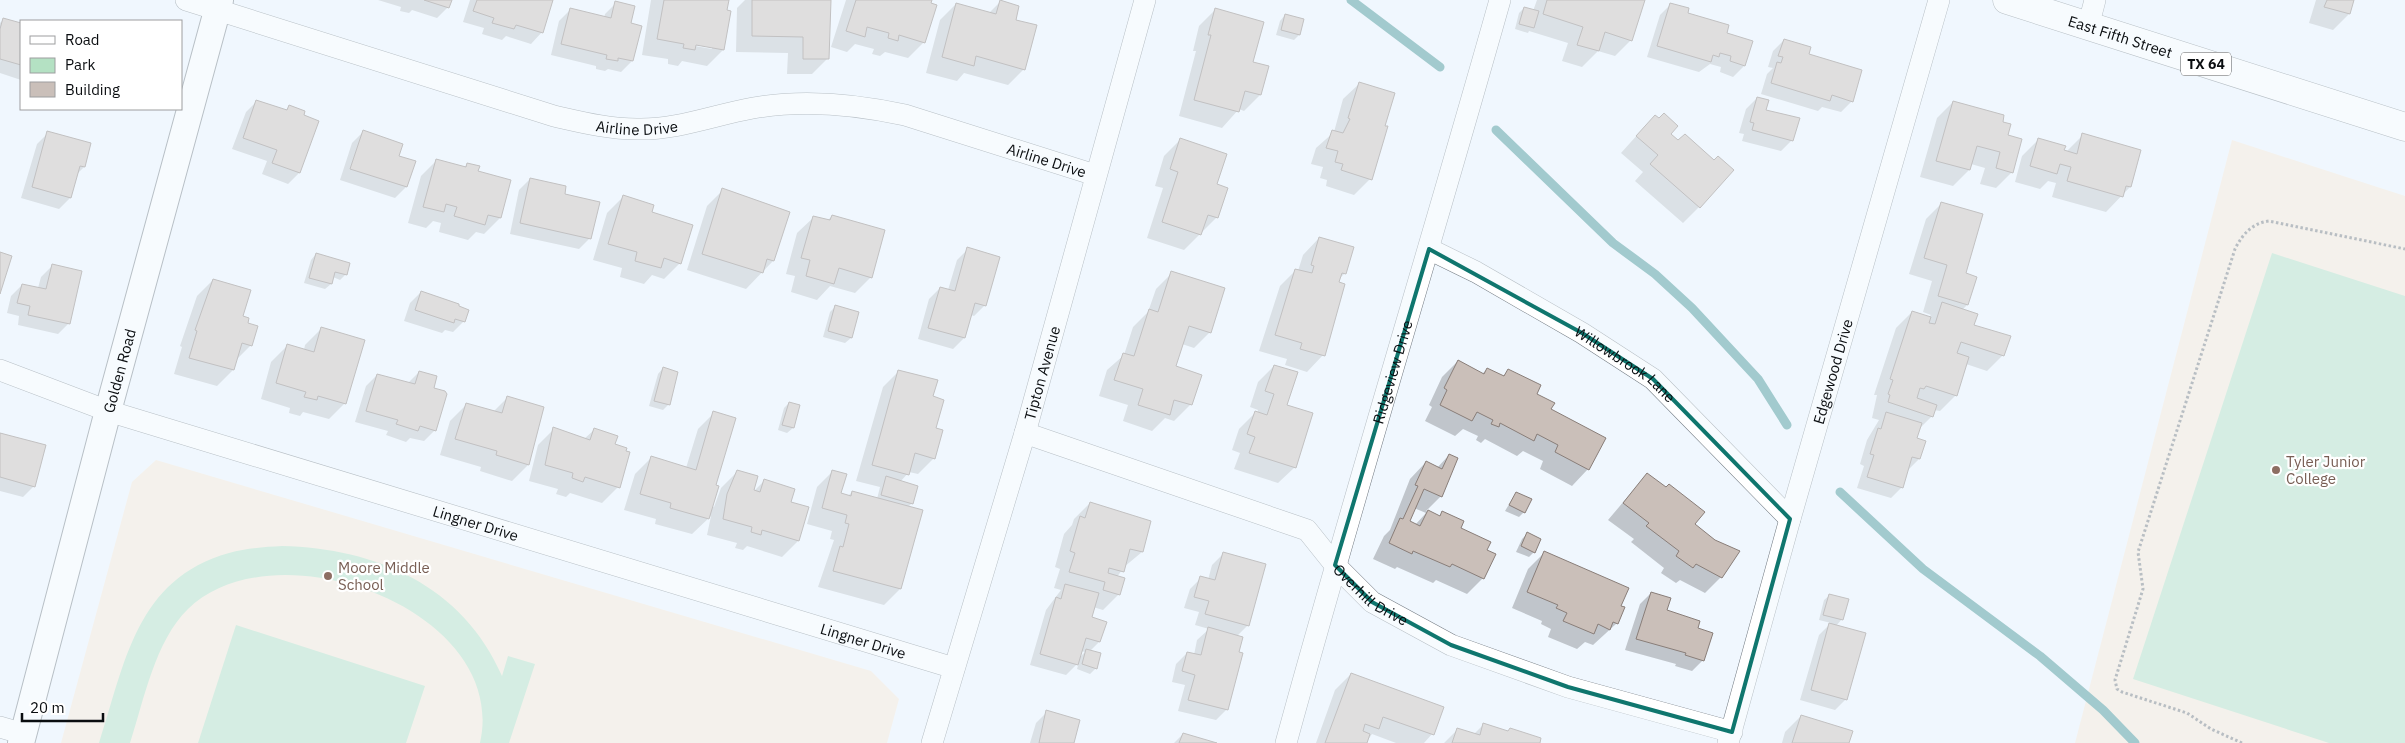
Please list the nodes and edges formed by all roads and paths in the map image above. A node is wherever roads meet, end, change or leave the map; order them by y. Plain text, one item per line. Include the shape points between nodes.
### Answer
1 (186, 0) edge
2 (1146, 0) edge
3 (1500, 0) edge
4 (1940, 0) edge
5 (2007, 0) edge
6 (2095, 0) edge
7 (218, 4) edge
8 (2088, 27) junction
9 (2405, 126) edge
10 (1095, 175) junction
11 (1429, 249) junction
12 (2405, 249) edge
13 (0, 370) edge
14 (108, 411) junction
15 (1025, 433) junction
16 (1790, 519) junction
17 (1335, 565) junction
18 (954, 668) junction
19 (15, 734) edge
20 (1730, 738) edge
21 (932, 743) edge
22 (1286, 743) edge
23 (2242, 743) edge

1 - 7 street, Airline Drive
2 - 10 street, Tipton Avenue
3 - 11 street, Ridgeview Drive
4 - 16 street, Edgewood Drive
5 - 8 main road, East Fifth Street / TX 64
6 - 8 street
7 - 10 street, Airline Drive via 554,116 598,126 675,127 754,108 816,103 905,114
7 - 14 street, Golden Road
8 - 9 main road, East Fifth Street / TX 64
10 - 15 street, Tipton Avenue
11 - 16 street, Willowbrook Lane via 1582,333 1653,379
11 - 17 street, Ridgeview Drive
12 - 23 path via 2268,221 2245,232 2235,249 2138,552 2144,589 2115,680 2122,692 2186,714
13 - 14 street, Lingner Drive
14 - 18 street, Lingner Drive
14 - 19 street, Golden Road
15 - 17 street, Overhill Drive via 1307,530
15 - 18 street, Tipton Avenue
16 - 20 street, Edgewood Drive
17 - 20 street, Overhill Drive via 1372,602 1452,644 1568,687
17 - 22 street, Ridgeview Drive
18 - 21 street, Tipton Avenue

